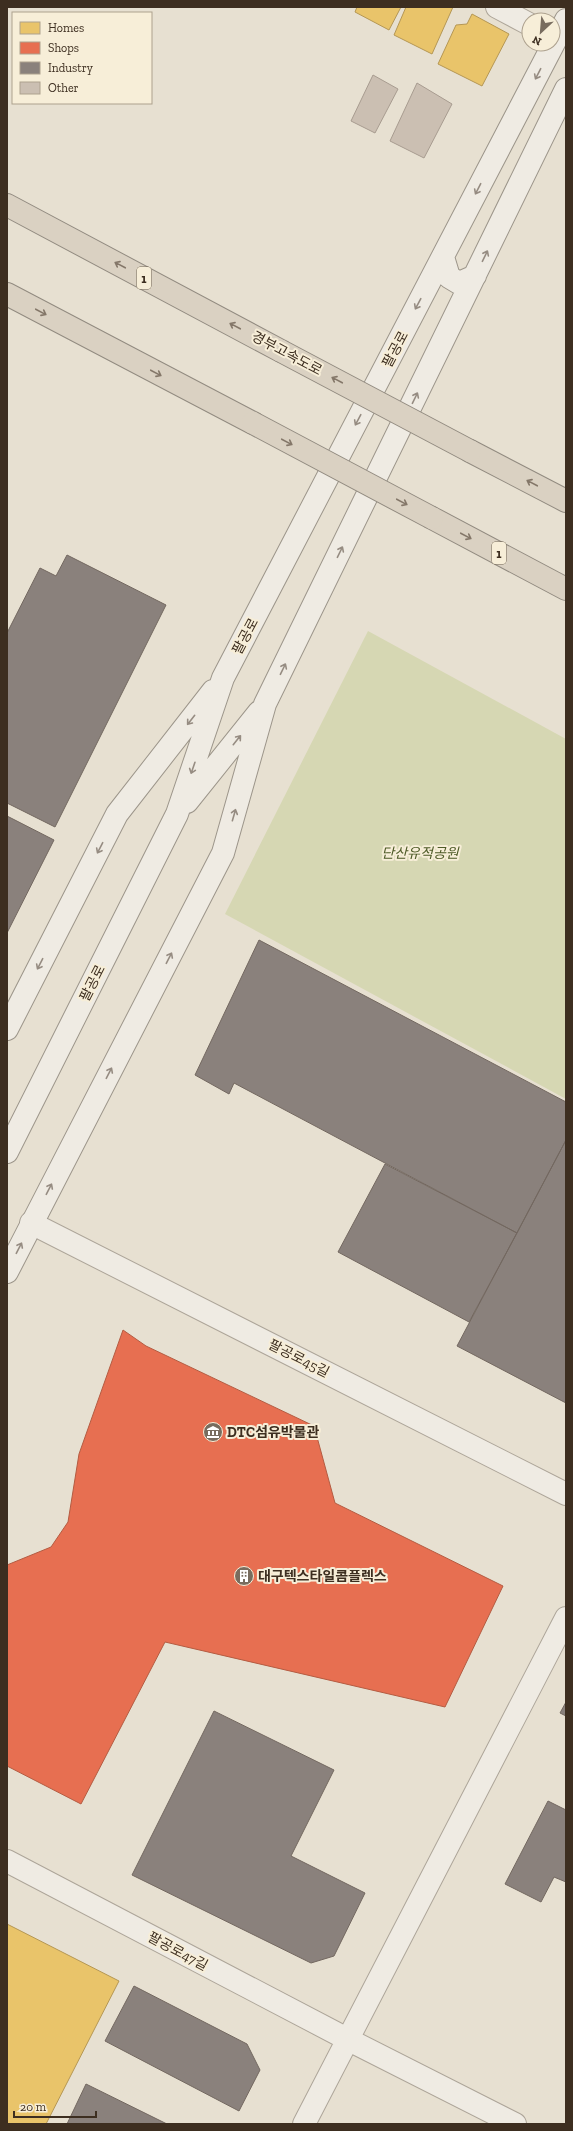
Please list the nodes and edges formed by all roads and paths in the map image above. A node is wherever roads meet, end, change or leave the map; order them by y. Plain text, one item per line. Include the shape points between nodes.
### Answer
1 (497, 7) edge
2 (521, 20) edge
3 (548, 52) edge
4 (566, 89) edge
5 (7, 205) edge
6 (443, 257) junction
7 (475, 276) junction
8 (7, 294) edge
9 (566, 502) edge
10 (566, 588) edge
11 (224, 678) junction
12 (265, 704) junction
13 (178, 814) junction
14 (7, 1028) edge
15 (7, 1152) edge
16 (31, 1224) junction
17 (7, 1272) edge
18 (566, 1494) edge
19 (566, 1618) edge
20 (7, 1861) edge
21 (349, 2040) junction
22 (304, 2124) edge
23 (516, 2124) edge

1 - 2 main road
3 -> 6 main road, 팔공로
7 -> 4 main road
9 -> 5 highway, 경부고속도로 / 1, bridge
6 - 7 main road via 449,277 460,283
6 -> 11 main road, 팔공로
12 -> 7 main road
8 -> 10 highway, 1, bridge
11 -> 13 main road
11 -> 14 main road via 117,814
13 -> 12 main road
16 -> 12 main road via 224,853
13 - 15 main road, 팔공로
17 -> 16 main road
16 - 18 main road, 팔공로45길
19 - 21 main road
20 - 21 main road, 팔공로47길
21 - 22 main road
21 - 23 main road, 팔공로47길

